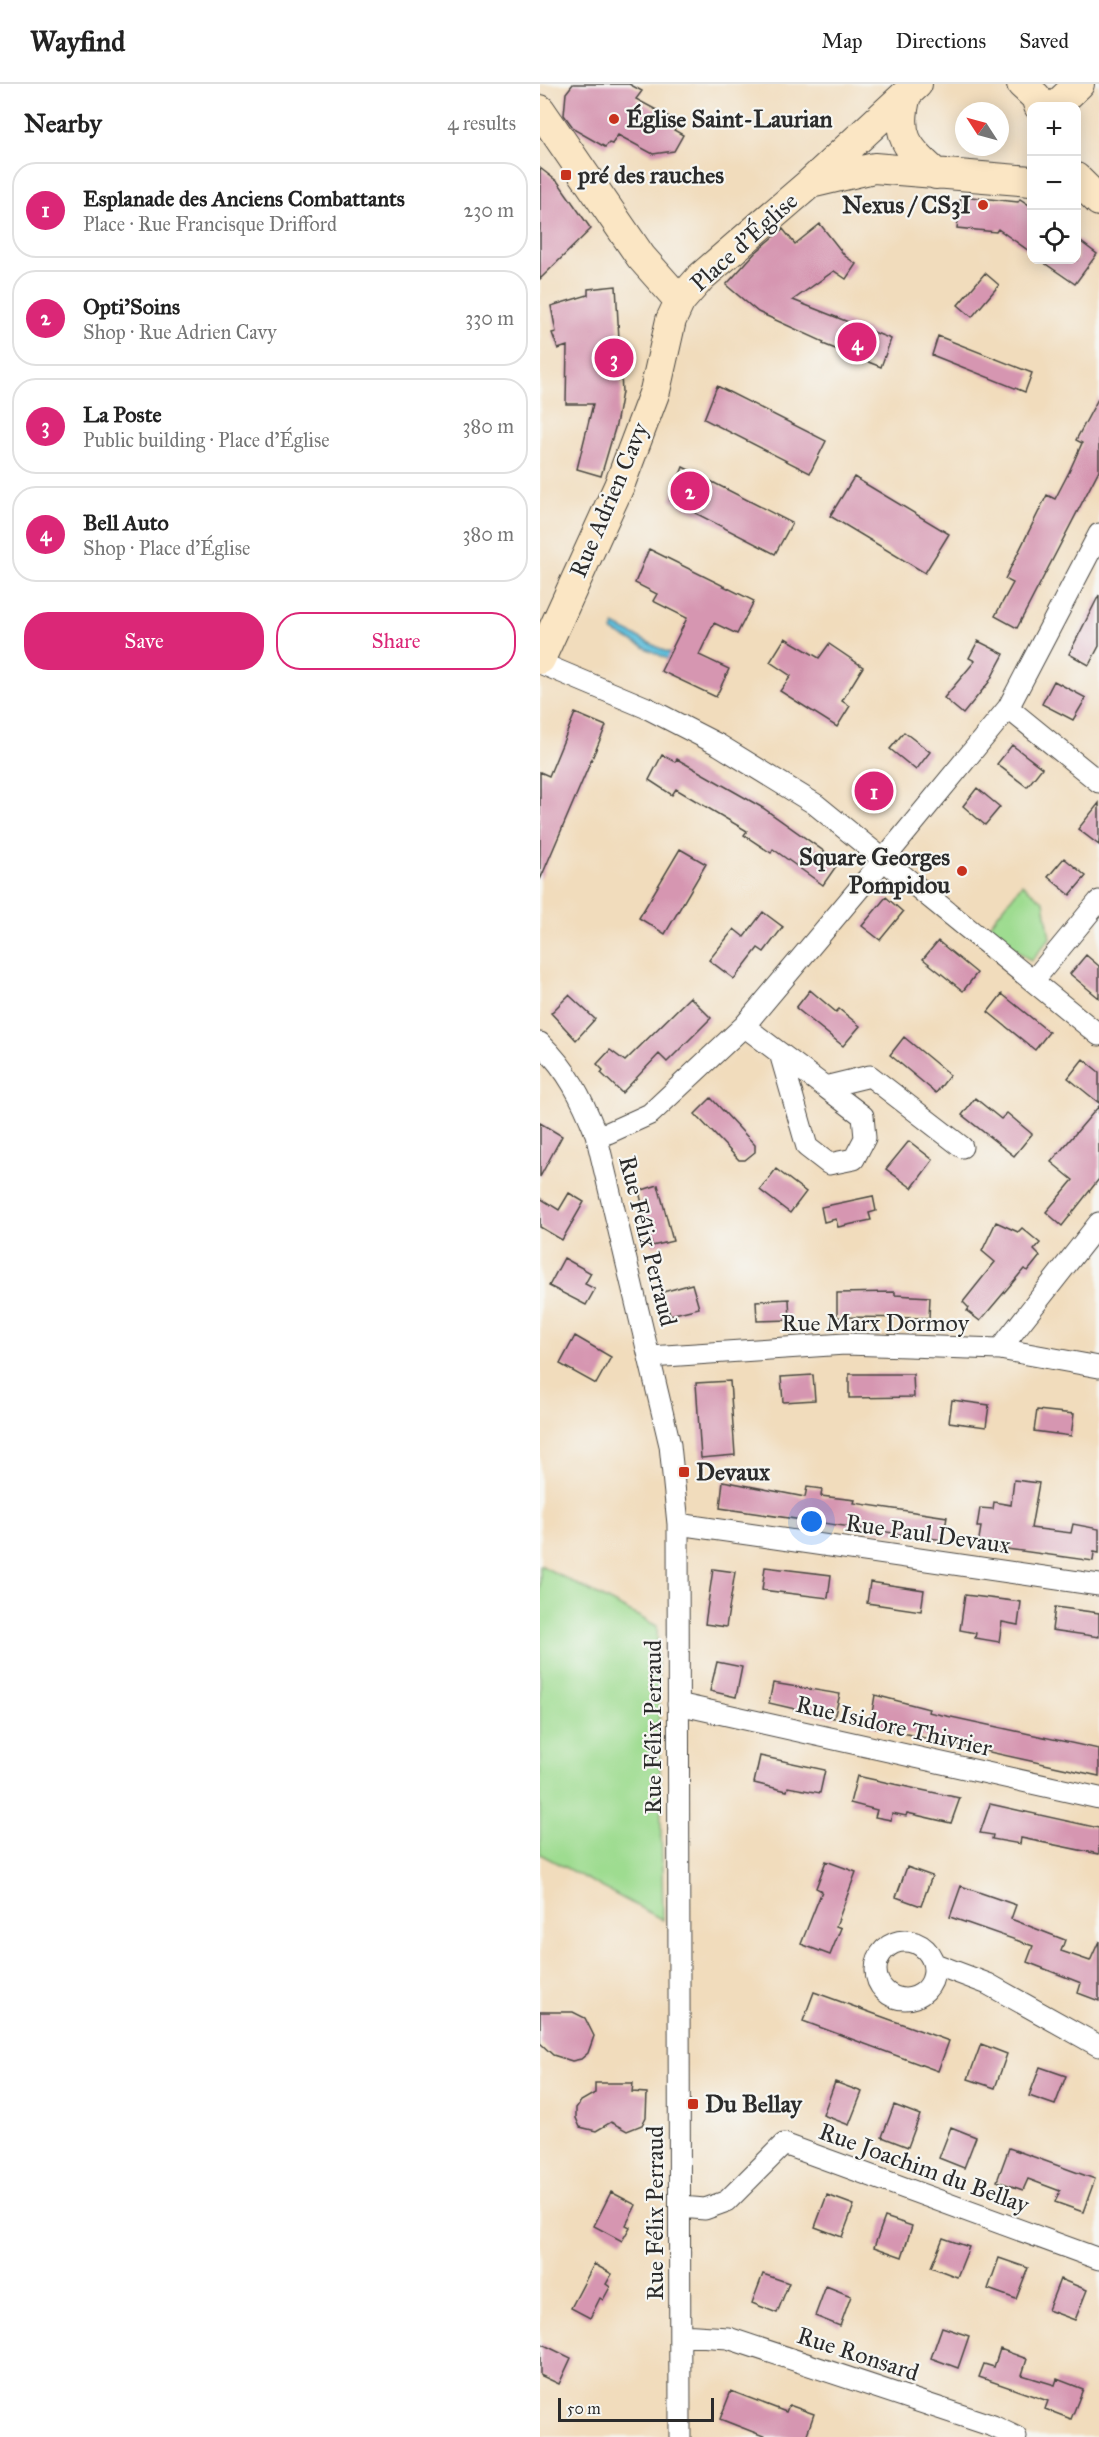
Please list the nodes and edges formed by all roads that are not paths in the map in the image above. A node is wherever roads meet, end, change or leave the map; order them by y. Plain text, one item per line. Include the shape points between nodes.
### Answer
1 (1022, 84) edge
2 (1079, 84) edge
3 (911, 90) edge
4 (1038, 102) edge
5 (1060, 102) edge
6 (540, 110) edge
7 (1027, 165) edge
8 (936, 174) junction
9 (1019, 179) edge
10 (1081, 182) edge
11 (809, 183) junction
12 (1081, 195) edge
13 (1099, 202) edge
14 (680, 301) junction
15 (648, 407) joint
16 (1099, 534) edge
17 (540, 661) edge
18 (1008, 708) junction
19 (1099, 782) edge
20 (884, 859) junction
21 (1099, 901) edge
22 (1033, 981) junction
23 (744, 1026) junction
24 (1099, 1035) edge
25 (540, 1043) edge
26 (780, 1053) junction
27 (825, 1087) junction
28 (596, 1134) junction
29 (962, 1147) dead end
30 (1099, 1223) edge
31 (999, 1349) junction
32 (651, 1357) junction
33 (1099, 1367) edge
34 (678, 1524) junction
35 (1099, 1585) edge
36 (678, 1704) junction
37 (1099, 1798) edge
38 (935, 1964) dead end
39 (1099, 2046) edge
40 (681, 2207) junction
41 (1099, 2259) edge
42 (681, 2335) junction
43 (680, 2437) edge
44 (1016, 2437) edge

1 - 4 main road
2 - 5 main road
3 - 8 main road via 901,115 903,134 910,151
3 - 11 main road, Place d'Église
6 - 14 main road, Place d'Église via 641,257
7 - 9 main road
8 - 9 main road
8 - 11 main road via 874,168
10 - 13 main road
11 - 14 main road, Place d'Église via 701,276
12 - 13 main road
14 - 15 main road, Place d'Église via 671,320
15 - 17 main road, Rue Adrien Cavy via 619,486
16 - 18 street
17 - 20 street via 719,745 815,804
18 - 19 street
18 - 20 street
20 - 22 street
20 - 23 street
21 - 22 street
22 - 24 street
23 - 26 street
23 - 28 street via 650,1114
25 - 28 street, Rue Félix Perraud via 578,1088
26 - 27 street
26 - 27 street via 807,1147 829,1164 854,1159 865,1138 863,1116
27 - 29 street via 870,1076
28 - 32 street, Rue Félix Perraud
30 - 31 street
31 - 32 street, Rue Marx Dormoy via 845,1344
31 - 33 street, Rue Marx Dormoy
32 - 34 street, Rue Félix Perraud via 670,1445
34 - 35 street, Rue Paul Devaux
34 - 36 street, Rue Félix Perraud
36 - 37 street, Rue Isidore Thivrier
36 - 40 street, Rue Félix Perraud
38 - 39 street via 988,1984
40 - 41 street, Rue Joachim du Bellay via 705,2209 727,2200 784,2144
40 - 42 street, Rue Félix Perraud
42 - 43 street, Rue Félix Perraud
42 - 44 street, Rue Ronsard via 728,2338

